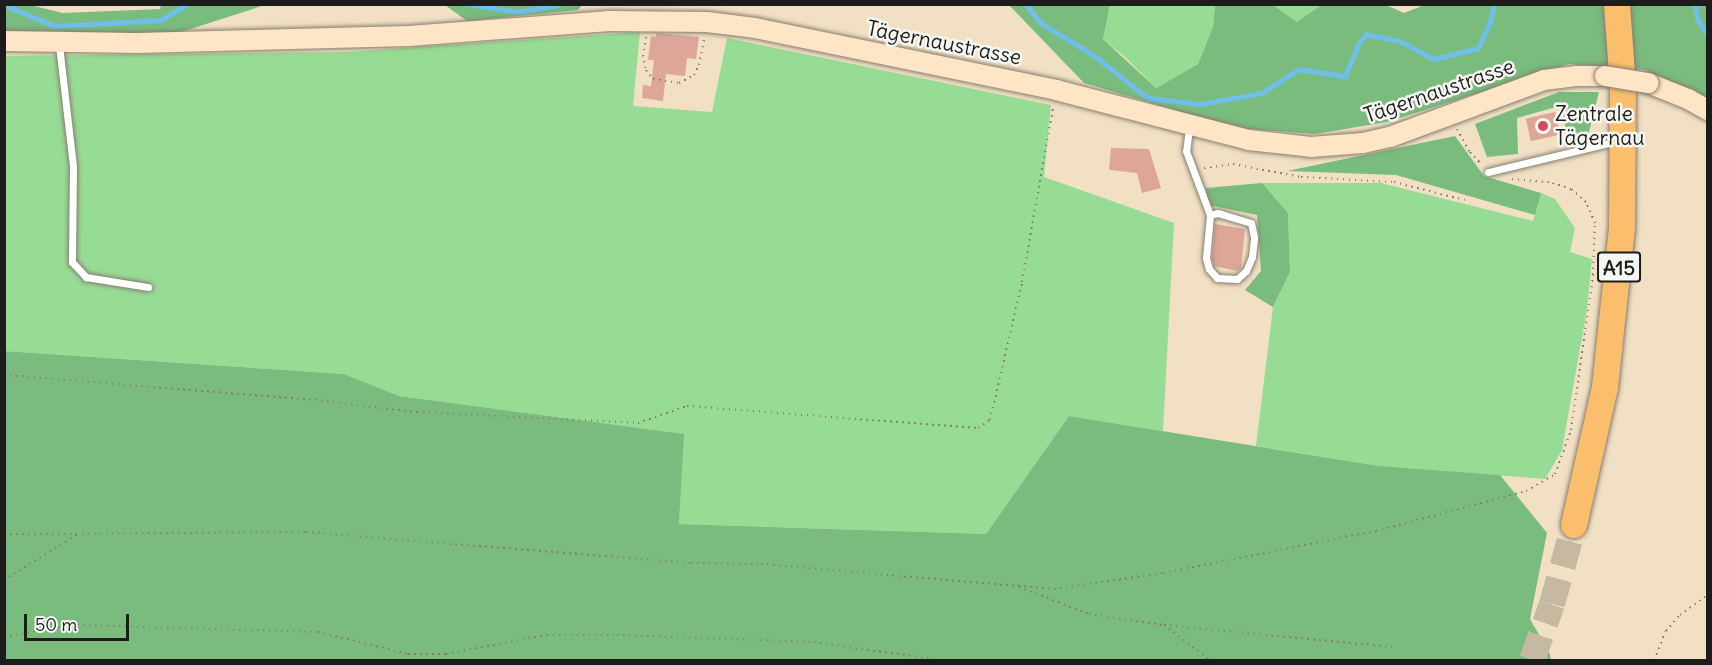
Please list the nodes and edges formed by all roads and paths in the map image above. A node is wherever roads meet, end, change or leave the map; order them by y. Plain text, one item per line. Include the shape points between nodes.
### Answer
1 (1617, 4) edge
2 (647, 20) junction
3 (707, 22) junction
4 (4, 41) edge
5 (58, 43) junction
6 (1056, 90) junction
7 (1707, 110) edge
8 (1452, 115) junction
9 (1190, 125) junction
10 (1623, 140) junction
11 (1190, 164) junction
12 (1488, 172) junction
13 (1465, 200) dead end
14 (1209, 214) junction
15 (148, 287) dead end
16 (4, 375) edge
17 (1574, 525) tunnel mouth
18 (80, 533) junction
19 (4, 534) edge
20 (4, 580) edge
21 (1017, 586) junction
22 (1707, 595) edge
23 (1164, 625) junction
24 (4, 637) edge
25 (1392, 647) dead end
26 (939, 660) edge
27 (1209, 660) edge
28 (1654, 660) edge

1 - 10 highway, A15
2 - 3 street, Tägernaustrasse
2 - 3 path via 646,70 653,79 679,83 694,75 699,65
2 - 5 street, Tägernaustrasse via 409,36
3 - 6 street, Tägernaustrasse via 755,28
4 - 5 street, Tägernaustrasse
5 - 15 lane via 73,166 72,262 86,277
6 - 9 street, Tägernaustrasse
6 - 16 path via 1022,282 990,420 978,428 687,406 638,423 428,412
7 - 8 street, Tägernaustrasse, bridge via 1648,83 1576,76 1544,80
8 - 9 street, Tägernaustrasse via 1390,137 1311,147 1249,140
8 - 12 path via 1470,152
9 - 11 lane via 1186,151
10 - 12 lane
10 - 17 highway, A15 via 1622,228 1606,376
11 - 13 path via 1203,168 1233,164 1322,179 1394,182
11 - 14 lane
12 - 21 path via 1571,189 1586,202 1595,223 1593,275 1571,430 1556,474 1526,492 1376,531 1163,573 1054,589
14 - 14 lane via 1209,269 1217,278 1238,279 1252,257 1251,223
18 - 19 path
18 - 20 path
18 - 21 path via 306,532
21 - 23 path via 1089,614
22 - 28 path via 1666,631
23 - 25 path
23 - 27 path
24 - 26 path via 71,625 318,632 408,654 446,654 547,635 618,635 814,642

